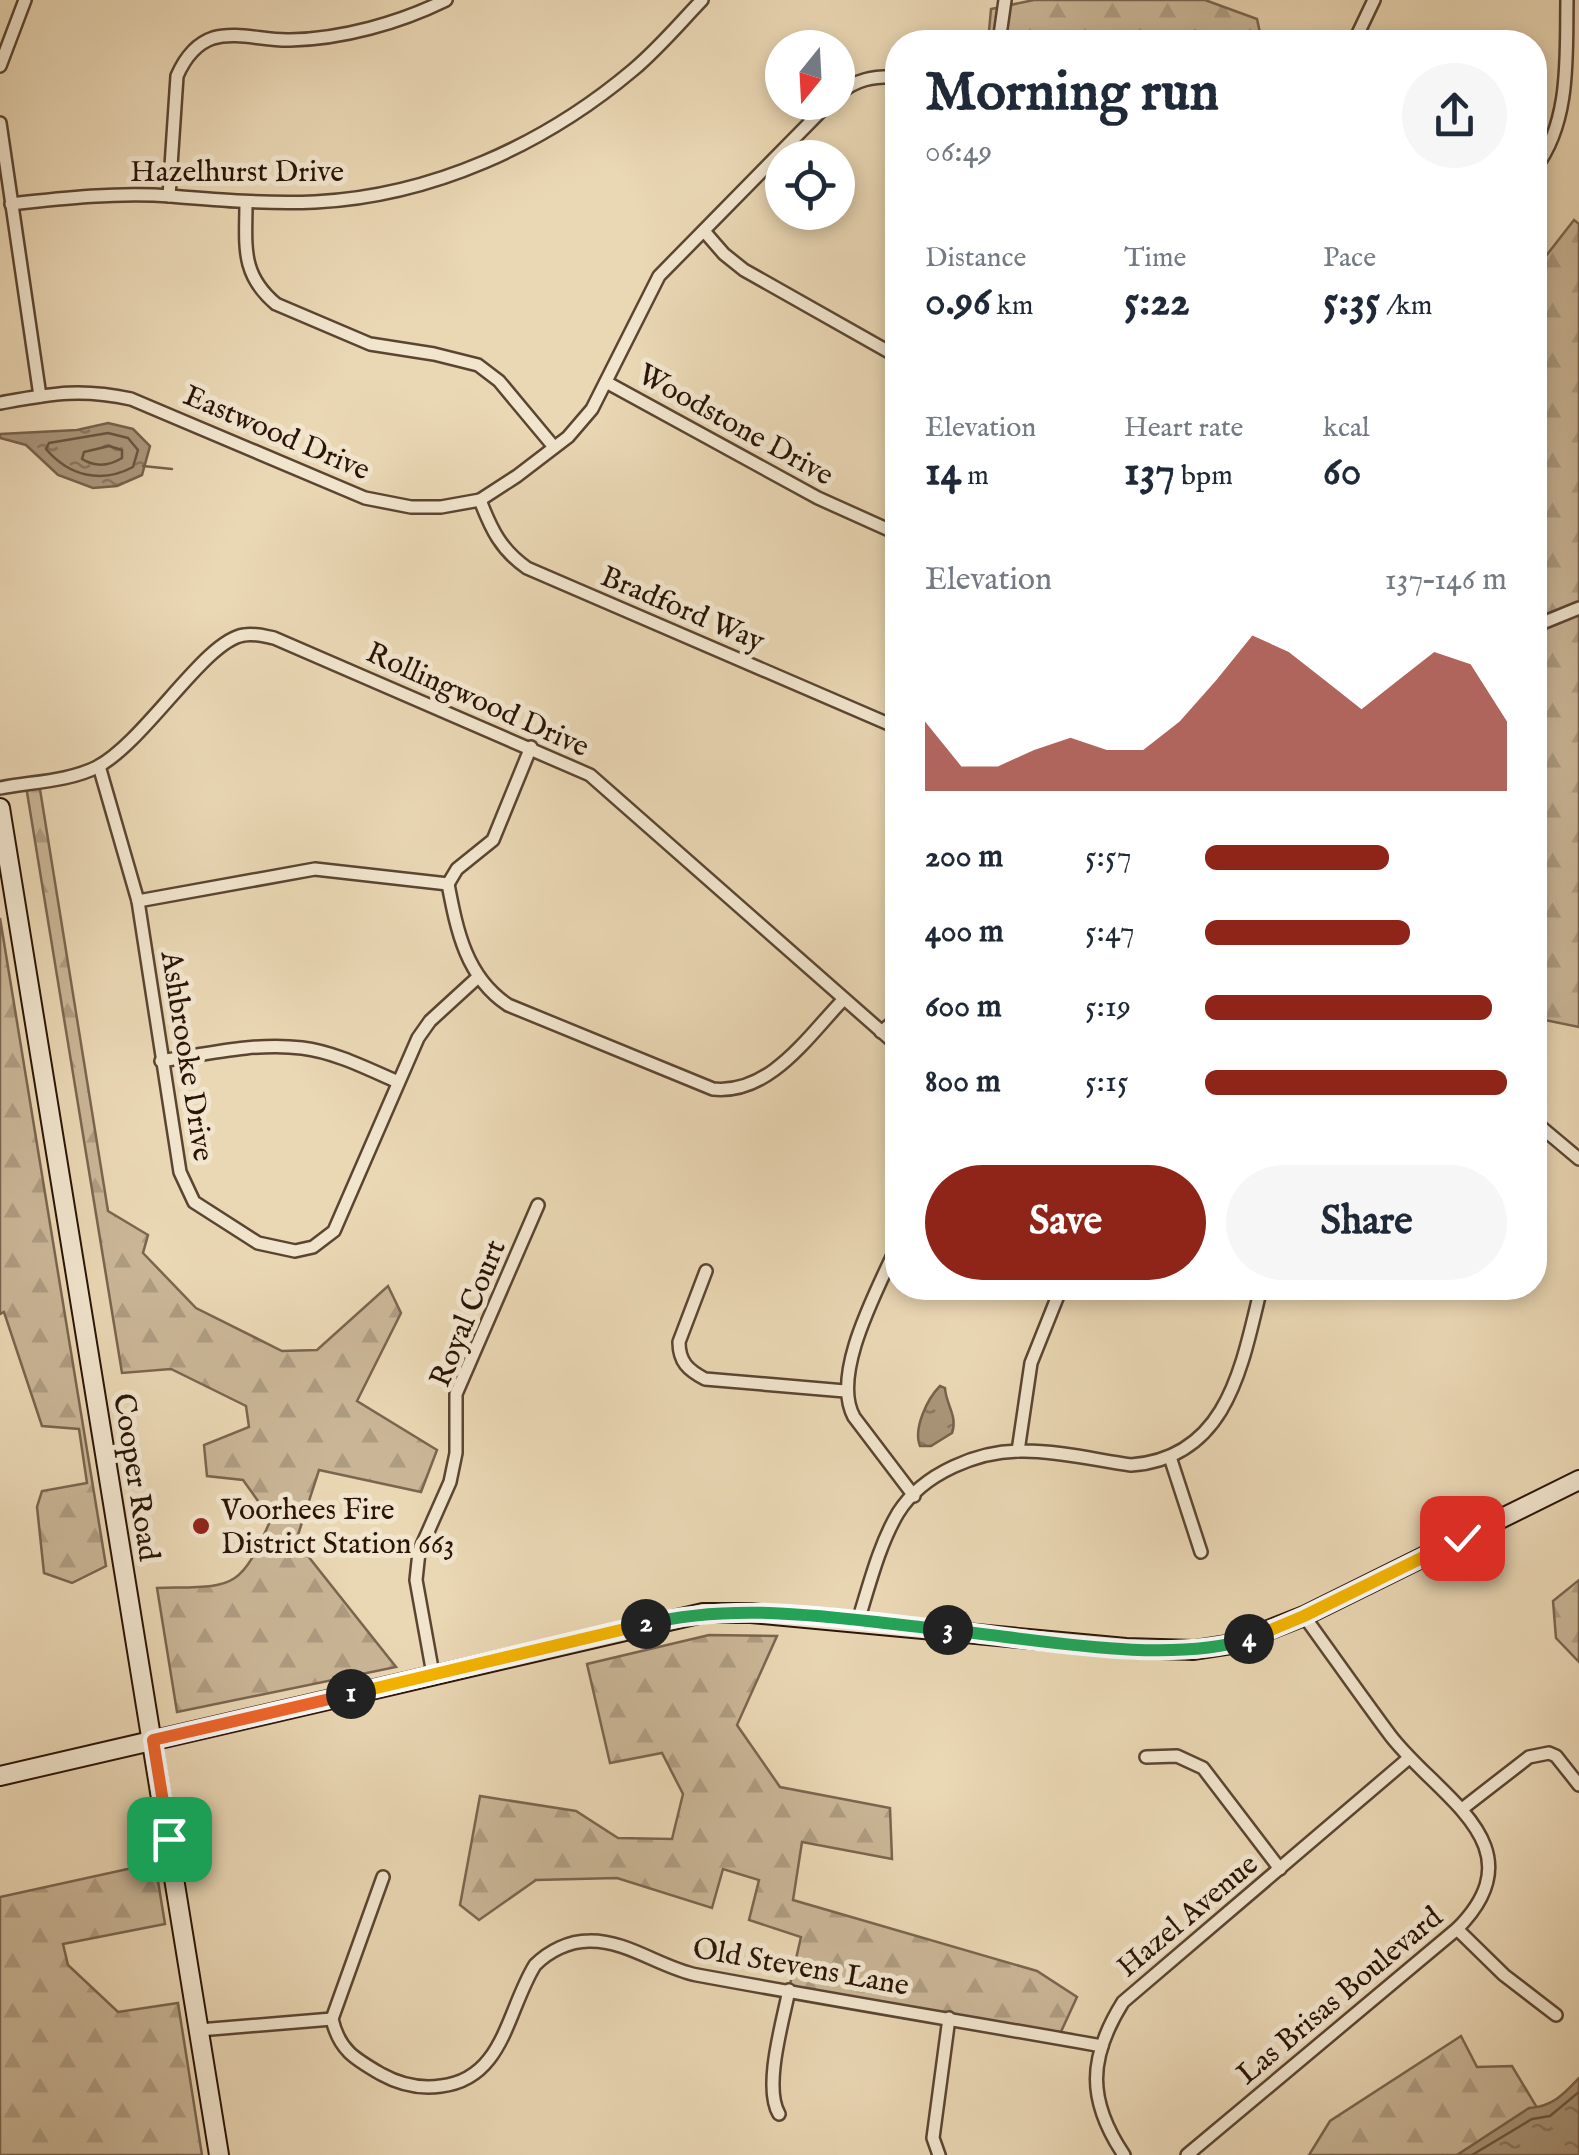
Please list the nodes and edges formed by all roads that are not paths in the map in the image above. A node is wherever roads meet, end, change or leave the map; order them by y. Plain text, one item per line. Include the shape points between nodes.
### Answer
1 (25, 0) edge
2 (446, 0) edge
3 (702, 0) edge
4 (1004, 0) edge
5 (1374, 0) edge
6 (1566, 0) edge
7 (1000, 30) edge
8 (1360, 30) edge
9 (0, 66) edge
10 (885, 76) edge
11 (855, 83) edge
12 (812, 120) edge
13 (0, 123) edge
14 (1547, 148) edge
15 (169, 196) junction
16 (246, 202) junction
17 (12, 204) junction
18 (704, 231) junction
19 (885, 350) edge
20 (606, 382) junction
21 (40, 396) junction
22 (0, 403) edge
23 (554, 447) junction
24 (480, 500) junction
25 (885, 528) edge
26 (1579, 608) edge
27 (1547, 621) edge
28 (885, 722) edge
29 (531, 747) junction
30 (99, 766) junction
31 (0, 788) edge
32 (0, 808) edge
33 (448, 884) junction
34 (138, 901) junction
35 (477, 978) junction
36 (843, 1000) junction
37 (885, 1028) edge
38 (880, 1032) junction
39 (885, 1036) edge
40 (161, 1061) junction
41 (398, 1082) junction
42 (1547, 1132) edge
43 (1579, 1159) edge
44 (538, 1205) dead end
45 (706, 1271) dead end
46 (885, 1276) edge
47 (1057, 1300) edge
48 (1257, 1300) edge
49 (845, 1392) junction
50 (1018, 1451) junction
51 (1170, 1457) junction
52 (1579, 1480) edge
53 (914, 1496) junction
54 (1201, 1552) dead end
55 (1304, 1616) junction
56 (858, 1621) junction
57 (433, 1674) junction
58 (153, 1740) junction
59 (1146, 1757) dead end
60 (1409, 1758) junction
61 (0, 1776) edge
62 (1579, 1785) edge
63 (1462, 1809) junction
64 (1280, 1869) junction
65 (383, 1878) dead end
66 (1457, 1929) junction
67 (788, 1990) junction
68 (1556, 2015) dead end
69 (949, 2018) junction
70 (332, 2020) junction
71 (199, 2030) junction
72 (1102, 2046) junction
73 (779, 2114) dead end
74 (219, 2155) edge
75 (940, 2155) edge
76 (1124, 2155) edge
77 (1187, 2155) edge

1 - 9 street
2 - 15 street via 349,33 293,40 227,36 202,44 177,76
3 - 16 street, Hazelhurst Drive via 629,73 552,128 470,169 356,198
4 - 7 street
5 - 8 street
6 - 14 street via 1564,89
10 - 11 street
12 - 18 street, Eastwood Drive
13 - 17 street
15 - 16 street, Hazelhurst Drive
15 - 17 street, Hazelhurst Drive
16 - 23 street via 249,272 276,304 370,344 478,365
17 - 21 street
18 - 19 street via 744,270
18 - 20 street, Eastwood Drive via 648,293
20 - 23 street, Eastwood Drive via 592,409
20 - 25 street, Woodstone Drive
21 - 22 street, Eastwood Drive
21 - 24 street, Eastwood Drive via 96,391 131,399 365,498 441,507
23 - 24 street, Eastwood Drive
24 - 28 street, Bradford Way via 501,546 528,568
26 - 27 street
29 - 30 street, Rollingwood Drive via 274,638 243,634 217,647 140,734
29 - 33 street via 492,840
29 - 36 street, Rollingwood Drive via 590,775
30 - 31 street, Rollingwood Drive
30 - 34 street, Ashbrooke Drive
32 - 58 street, Cooper Road
33 - 34 street via 315,870
33 - 35 street
34 - 40 street, Ashbrooke Drive
35 - 36 street via 508,1006 689,1082 728,1090 766,1077
35 - 41 street, Ashbrooke Drive via 430,1021
36 - 38 street, Rollingwood Drive
37 - 38 street
38 - 39 street, Rollingwood Drive
40 - 41 street via 287,1046
40 - 41 street, Ashbrooke Drive via 186,1190 258,1244 282,1250 313,1247 334,1231
42 - 43 street
44 - 57 street, Royal Court via 456,1394 450,1482 419,1552 416,1580
45 - 49 street via 679,1342 692,1372 705,1379
46 - 49 street via 850,1361
47 - 50 street via 1031,1362
48 - 51 street via 1216,1422
49 - 53 street via 854,1417
50 - 51 street via 1131,1465
50 - 53 street via 954,1466
51 - 54 street
52 - 55 street
53 - 56 street via 899,1512
55 - 56 street via 1233,1644 1194,1650
55 - 60 street, Las Brisas Boulevard
56 - 57 street via 683,1615
57 - 58 street
58 - 61 street
58 - 71 street, Cooper Road
59 - 64 street via 1177,1756 1204,1768
60 - 63 street, Las Brisas Boulevard
60 - 64 street, Hazel Avenue
62 - 63 street via 1556,1756 1541,1753
63 - 66 street, Las Brisas Boulevard via 1476,1825 1488,1860 1485,1891
64 - 72 street, Hazel Avenue via 1136,1988
65 - 70 street
66 - 68 street
66 - 77 street, Las Brisas Boulevard
67 - 69 street, Old Stevens Lane
67 - 70 street, Old Stevens Lane via 692,1974 604,1942 569,1944 535,1965 482,2071 438,2087 392,2080 349,2056
67 - 73 street via 772,2082
69 - 72 street, Old Stevens Lane
69 - 75 street via 933,2138
70 - 71 street
71 - 74 street, Cooper Road
72 - 76 street, Hazel Avenue via 1095,2091 1107,2130

